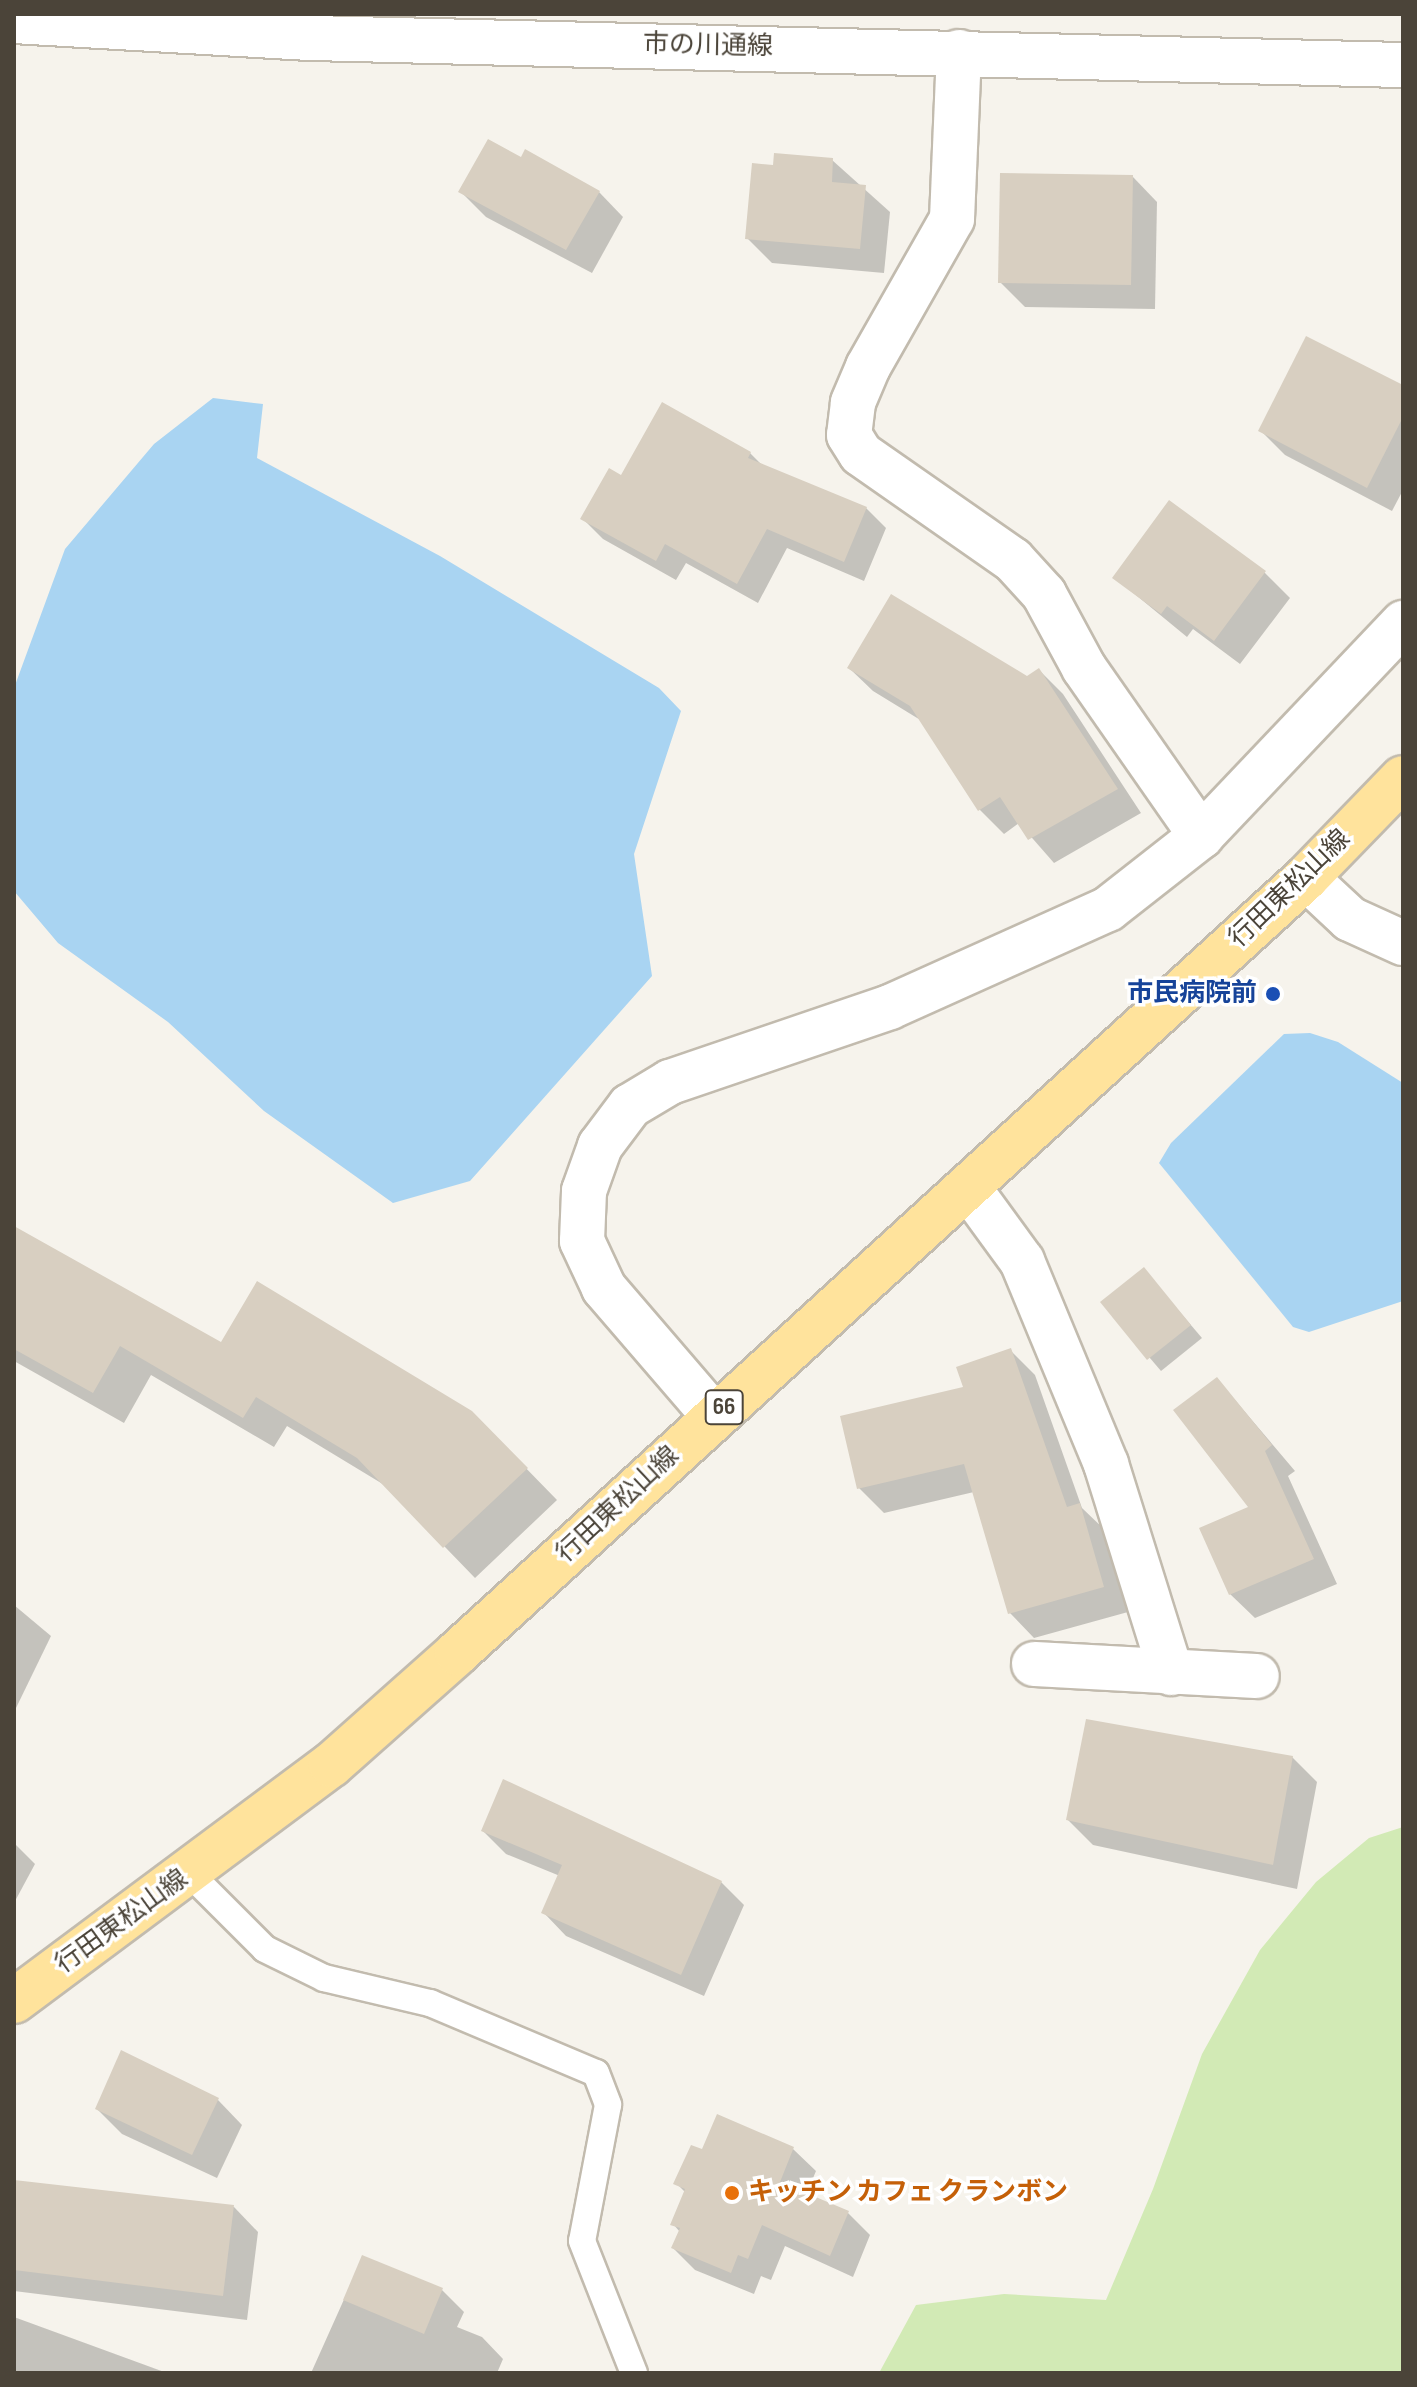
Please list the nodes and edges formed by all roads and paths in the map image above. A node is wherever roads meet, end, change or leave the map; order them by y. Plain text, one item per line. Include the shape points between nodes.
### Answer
1 (14, 21) edge
2 (304, 26) edge
3 (959, 52) junction
4 (1403, 65) edge
5 (1403, 623) edge
6 (1403, 778) edge
7 (1201, 836) junction
8 (1306, 878) junction
9 (1403, 943) edge
10 (968, 1187) junction
11 (714, 1416) junction
12 (1034, 1664) dead end
13 (1171, 1673) junction
14 (1257, 1676) dead end
15 (189, 1873) junction
16 (14, 2001) edge
17 (634, 2373) edge

1 - 2 street, 市の川通線
2 - 3 street, 市の川通線
3 - 4 street, 市の川通線
3 - 7 street via 952,219 868,367 853,403 849,435 861,454 1013,560 1044,594 1084,668
5 - 7 street
6 - 8 main road, 行田東松山線 / 66
7 - 11 street via 1108,909 890,1007 670,1082 630,1106 600,1146 584,1191 582,1241 604,1288
8 - 9 street via 1350,919
8 - 10 main road, 行田東松山線 / 66
10 - 11 main road, 行田東松山線 / 66
10 - 13 street via 1022,1261 1106,1464
11 - 15 main road, 行田東松山線 / 66 via 331,1765
12 - 13 street
13 - 14 street
15 - 16 main road, 行田東松山線 / 66
15 - 17 lane via 265,1949 324,1978 430,2003 596,2073 608,2105 582,2241

